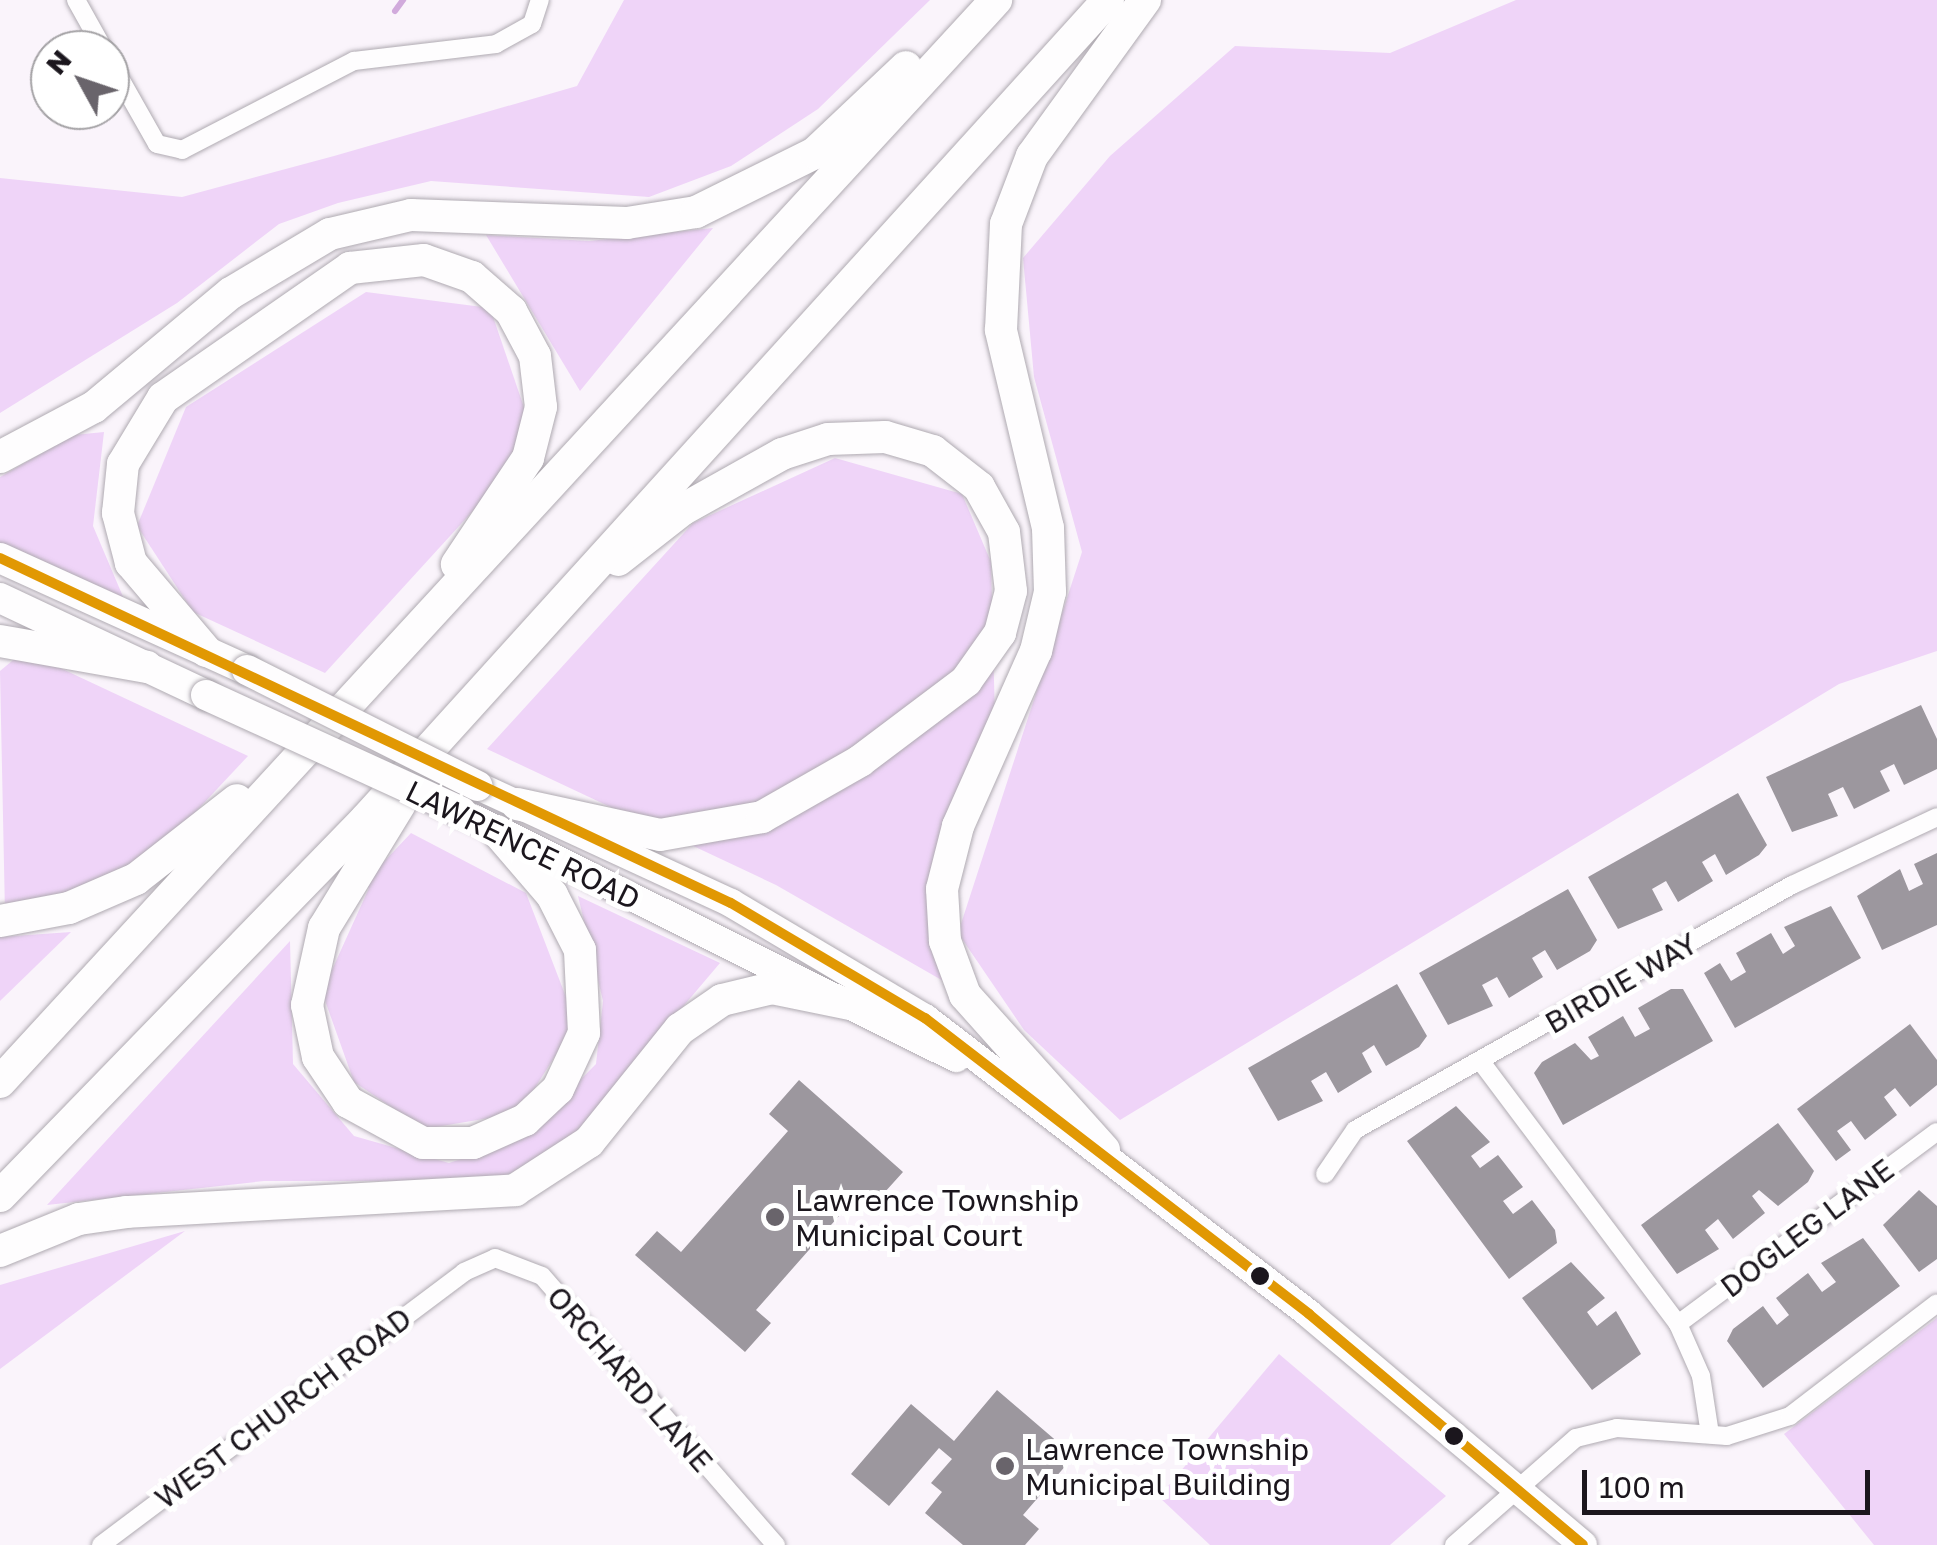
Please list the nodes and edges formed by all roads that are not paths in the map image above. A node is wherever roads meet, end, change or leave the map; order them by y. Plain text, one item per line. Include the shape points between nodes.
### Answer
1 (76, 0) edge
2 (540, 0) edge
3 (973, 0) edge
4 (996, 0) edge
5 (1108, 0) edge
6 (1145, 0) edge
7 (93, 30) edge
8 (130, 96) edge
9 (0, 457) edge
10 (0, 558) edge
11 (0, 598) edge
12 (0, 642) edge
13 (206, 650) junction
14 (386, 666) junction
15 (148, 667) junction
16 (494, 675) junction
17 (323, 734) junction
18 (440, 735) junction
19 (470, 799) junction
20 (517, 804) junction
21 (1937, 817) edge
22 (496, 831) junction
23 (0, 922) edge
24 (854, 1005) junction
25 (1482, 1063) junction
26 (0, 1082) edge
27 (1041, 1104) junction
28 (1937, 1132) edge
29 (1104, 1150) junction
30 (1325, 1174) dead end
31 (0, 1196) edge
32 (0, 1251) edge
33 (464, 1272) joint
34 (1937, 1303) edge
35 (1678, 1324) junction
36 (1710, 1434) junction
37 (1517, 1488) junction
38 (764, 1542) edge
39 (107, 1543) edge
40 (1454, 1545) edge
41 (1583, 1545) edge

1 - 7 street
2 - 8 street via 532,24 496,44 354,61 182,150 157,144
3 - 9 highway via 851,123 740,196 650,222 456,212 330,234 231,292 94,407
4 - 14 highway
5 - 16 highway
6 - 29 highway via 1032,156 1006,224 1001,330 1048,528 1050,592 1036,651 958,826 942,888 945,940 965,995
10 - 13 highway, LAWRENCE ROAD
11 - 15 highway, LAWRENCE ROAD
12 - 15 highway
13 - 14 highway via 144,586 122,538 118,488 132,439 163,398 320,283 376,260 424,260 472,277 511,311 535,356 541,406 519,474
13 - 19 highway, LAWRENCE ROAD, bridge
14 - 17 highway
15 - 19 highway, LAWRENCE ROAD, bridge
16 - 18 highway
16 - 20 highway via 682,510 818,441 885,437 933,451 979,487 1006,540 1007,612 976,670 904,731 784,806 672,835
17 - 23 highway via 136,879 69,908
17 - 26 highway
18 - 22 highway via 324,928 307,1005 318,1057 348,1102 423,1144 473,1143 525,1120 558,1089 584,1033 580,950 552,895
18 - 31 highway
19 - 20 main road, LAWRENCE ROAD
19 - 22 main road, LAWRENCE ROAD
20 - 27 main road, LAWRENCE ROAD via 747,912 925,1018
21 - 25 street, BIRDIE WAY via 1792,884
22 - 24 main road, LAWRENCE ROAD
24 - 27 main road, LAWRENCE ROAD
24 - 32 highway via 772,988 722,1000 680,1029 590,1142 515,1190 128,1212 79,1219
25 - 30 street, BIRDIE WAY via 1354,1130
25 - 35 street
27 - 29 main road, LAWRENCE ROAD
28 - 35 street, DOGLEG LANE
29 - 37 main road, LAWRENCE ROAD
33 - 38 street, ORCHARD LANE via 513,1259 542,1276
33 - 39 street, WEST CHURCH ROAD
34 - 36 street via 1790,1416
35 - 36 street via 1701,1376
36 - 37 street via 1597,1430 1554,1450
37 - 40 street
37 - 41 main road, LAWRENCE ROAD

